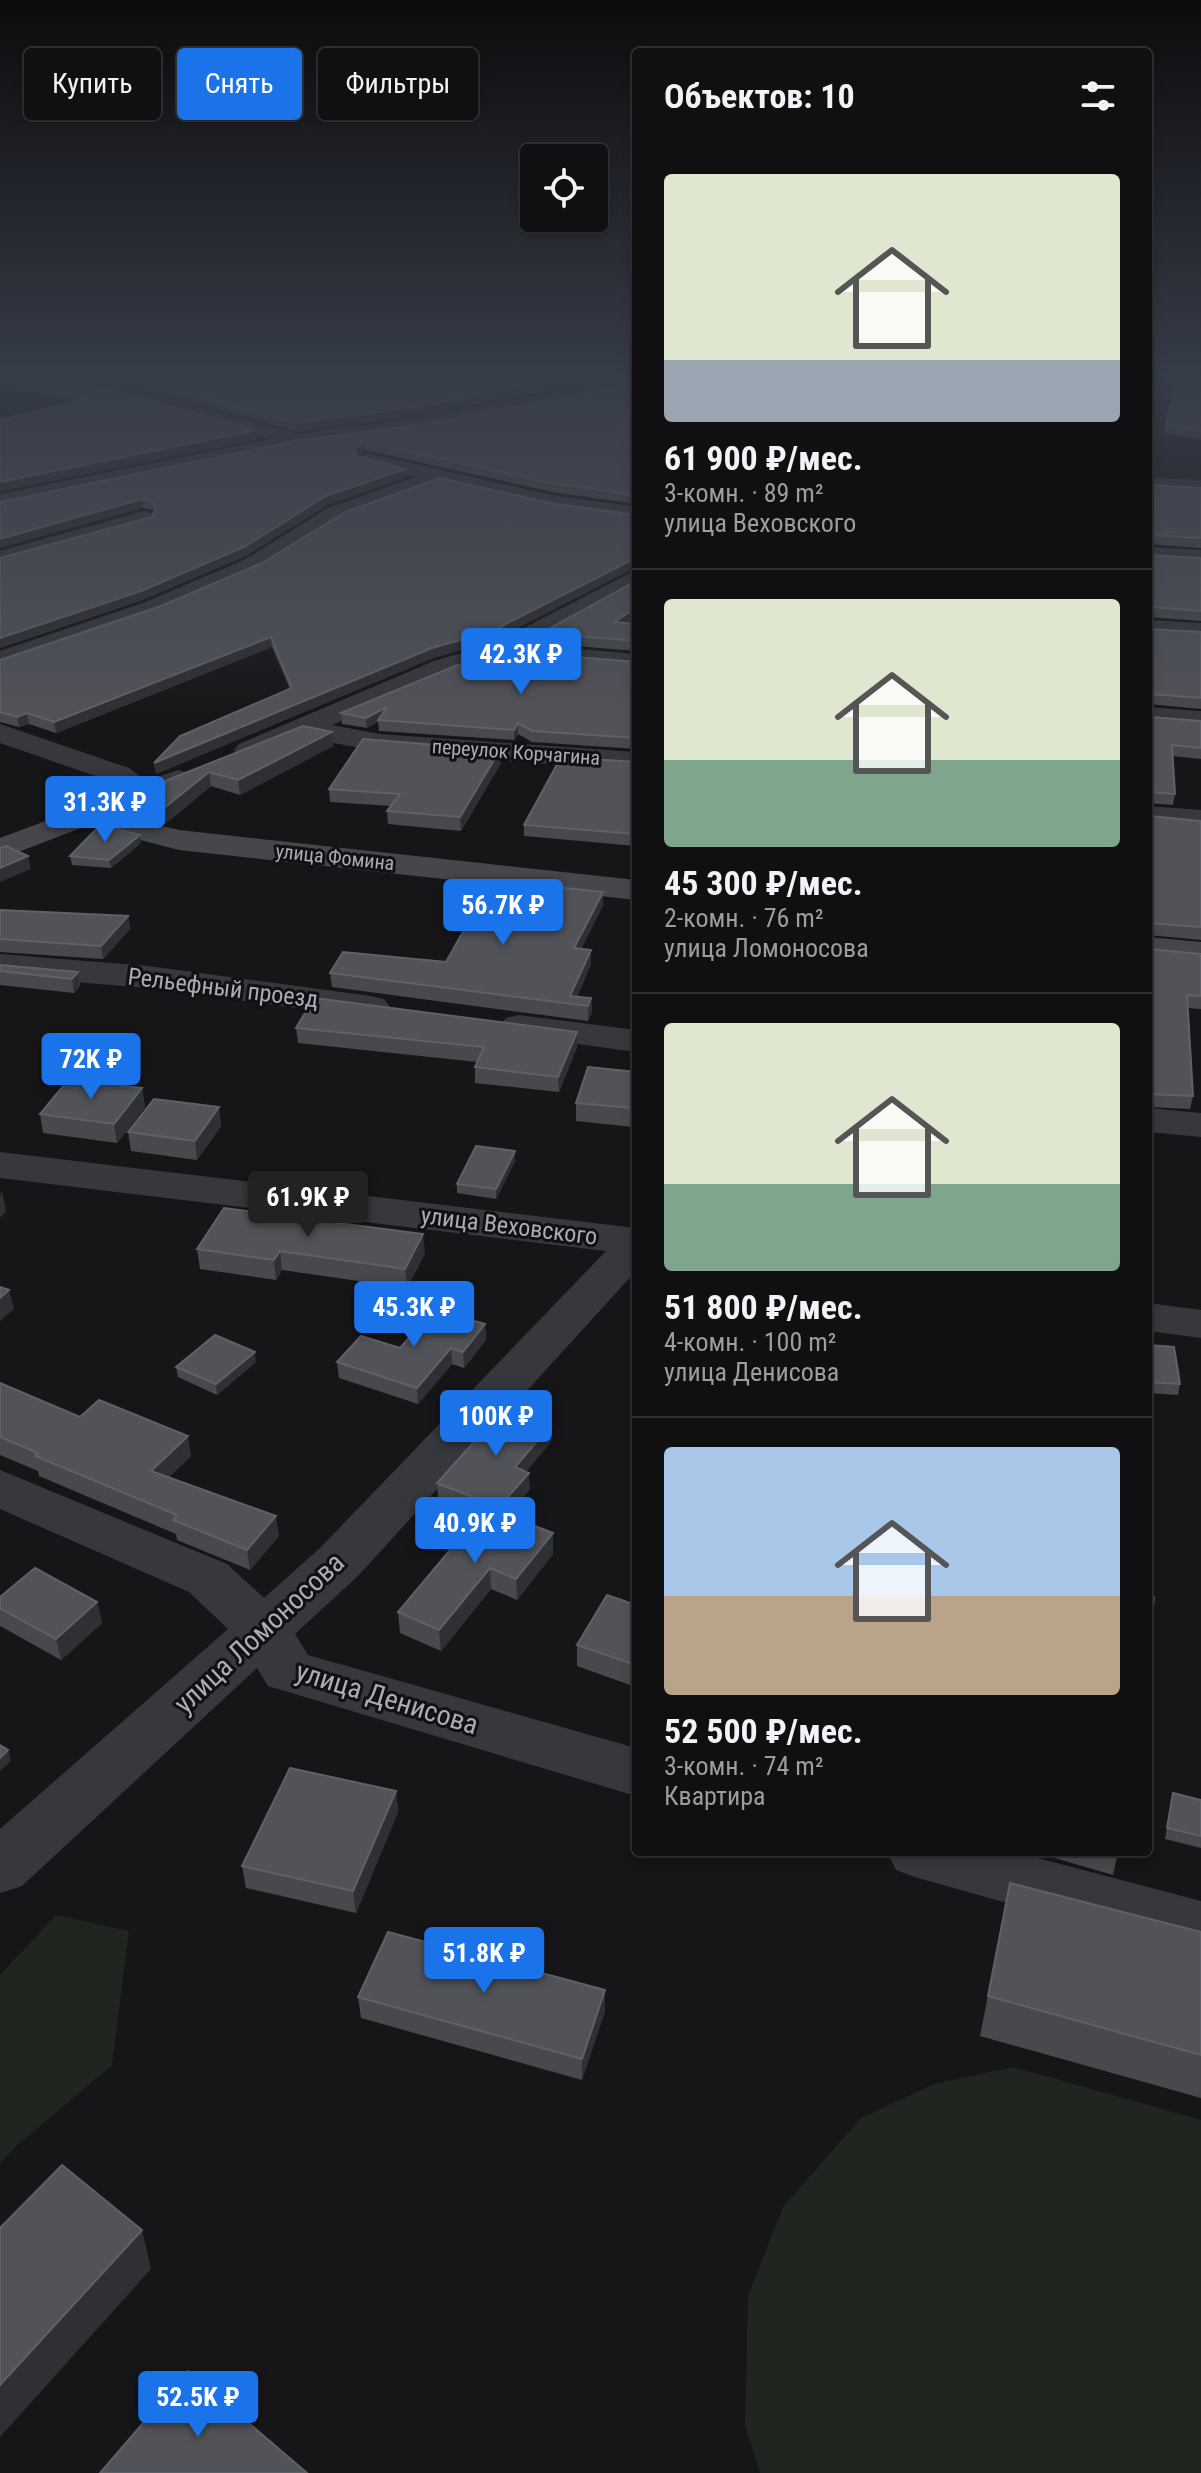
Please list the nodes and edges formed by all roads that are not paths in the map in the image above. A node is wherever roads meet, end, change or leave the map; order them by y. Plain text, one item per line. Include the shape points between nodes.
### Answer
1 (47, 491) edge
2 (396, 491) edge
3 (508, 491) edge
4 (0, 501) edge
5 (632, 513) edge
6 (144, 518) edge
7 (1152, 554) edge
8 (1201, 557) edge
9 (0, 558) edge
10 (632, 579) edge
11 (1152, 628) edge
12 (1201, 631) edge
13 (502, 650) junction
14 (0, 660) edge
15 (632, 662) edge
16 (1152, 716) edge
17 (1201, 720) edge
18 (302, 728) junction
19 (0, 733) edge
20 (632, 761) edge
21 (130, 783) junction
22 (1152, 815) edge
23 (83, 816) junction
24 (1201, 819) edge
25 (0, 849) edge
26 (632, 890) edge
27 (1152, 948) edge
28 (1201, 953) edge
29 (0, 965) edge
30 (400, 1010) edge
31 (478, 1021) edge
32 (632, 1040) edge
33 (1152, 1120) edge
34 (1201, 1125) edge
35 (0, 1165) edge
36 (632, 1243) edge
37 (632, 1247) edge
38 (1152, 1318) edge
39 (1201, 1324) edge
40 (0, 1488) edge
41 (264, 1631) junction
42 (632, 1771) edge
43 (933, 1856) edge
44 (0, 1867) edge
45 (1201, 1929) edge

1 - 4 street
2 - 14 street via 336,513 255,564 152,608
3 - 5 street
6 - 9 street
7 - 8 street
10 - 13 street
11 - 12 street
13 - 15 street
13 - 18 street via 444,667
16 - 17 street
18 - 20 street, переулок Корчагина via 380,743
18 - 21 street via 214,765
19 - 21 street
21 - 23 street
22 - 24 street
23 - 25 street
23 - 26 street, улица Фомина via 179,840
27 - 28 street
29 - 30 street, Рельефный проезд via 148,977
31 - 32 street
33 - 34 street
35 - 36 street, улица Веховского
37 - 41 street, улица Ломоносова via 339,1562
38 - 39 street
40 - 41 street, улица Денисова via 208,1578
41 - 42 street, улица Денисова via 288,1671
41 - 44 street, улица Ломоносова
43 - 45 street

